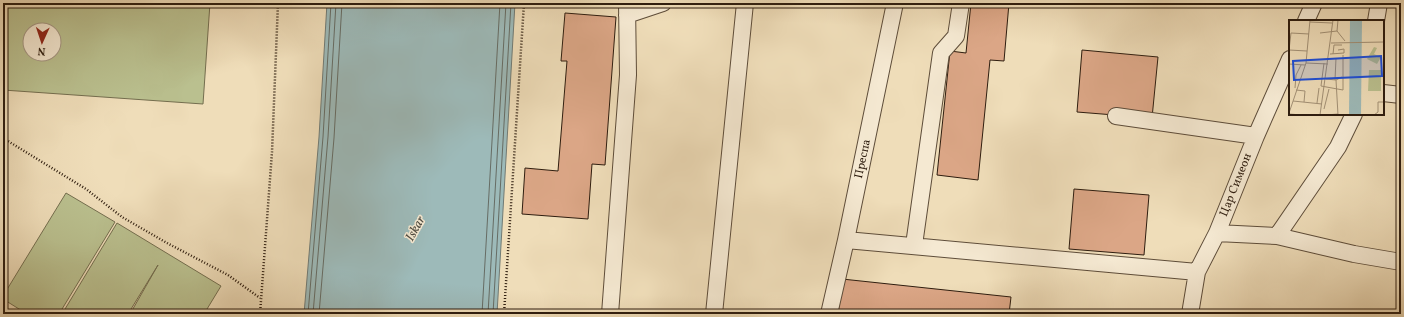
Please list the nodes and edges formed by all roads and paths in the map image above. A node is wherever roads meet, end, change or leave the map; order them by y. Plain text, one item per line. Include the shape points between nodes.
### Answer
1 (278, 3) edge
2 (524, 3) edge
3 (663, 3) edge
4 (745, 3) edge
5 (894, 3) edge
6 (961, 3) edge
7 (1314, 3) edge
8 (1379, 3) edge
9 (627, 9) edge
10 (1306, 20) edge
11 (1376, 20) edge
12 (1289, 61) edge
13 (1384, 93) edge
14 (1401, 95) edge
15 (1354, 115) edge
16 (1116, 116) dead end
17 (1256, 136) junction
18 (3, 138) edge
19 (1216, 234) junction
20 (1277, 236) junction
21 (846, 240) junction
22 (914, 245) junction
23 (1401, 262) edge
24 (1197, 272) junction
25 (260, 298) junction
26 (260, 314) edge
27 (504, 314) edge
28 (610, 314) edge
29 (714, 314) edge
30 (829, 314) edge
31 (1190, 314) edge

1 - 25 path via 272,152
2 - 27 path
3 - 9 street
4 - 29 street
5 - 21 street, Преспа
6 - 22 street via 956,36 941,53
7 - 10 street
8 - 11 street
9 - 28 street via 628,74
12 - 17 street, Цар Симеон
13 - 14 street
15 - 20 street via 1338,147
16 - 17 street
17 - 19 street, Цар Симеон
18 - 25 path via 86,189 122,217 228,275
19 - 20 street
19 - 24 street, Цар Симеон
20 - 23 street
21 - 22 street
21 - 30 street, Преспа
22 - 24 street
24 - 31 street, Цар Симеон
25 - 26 path

